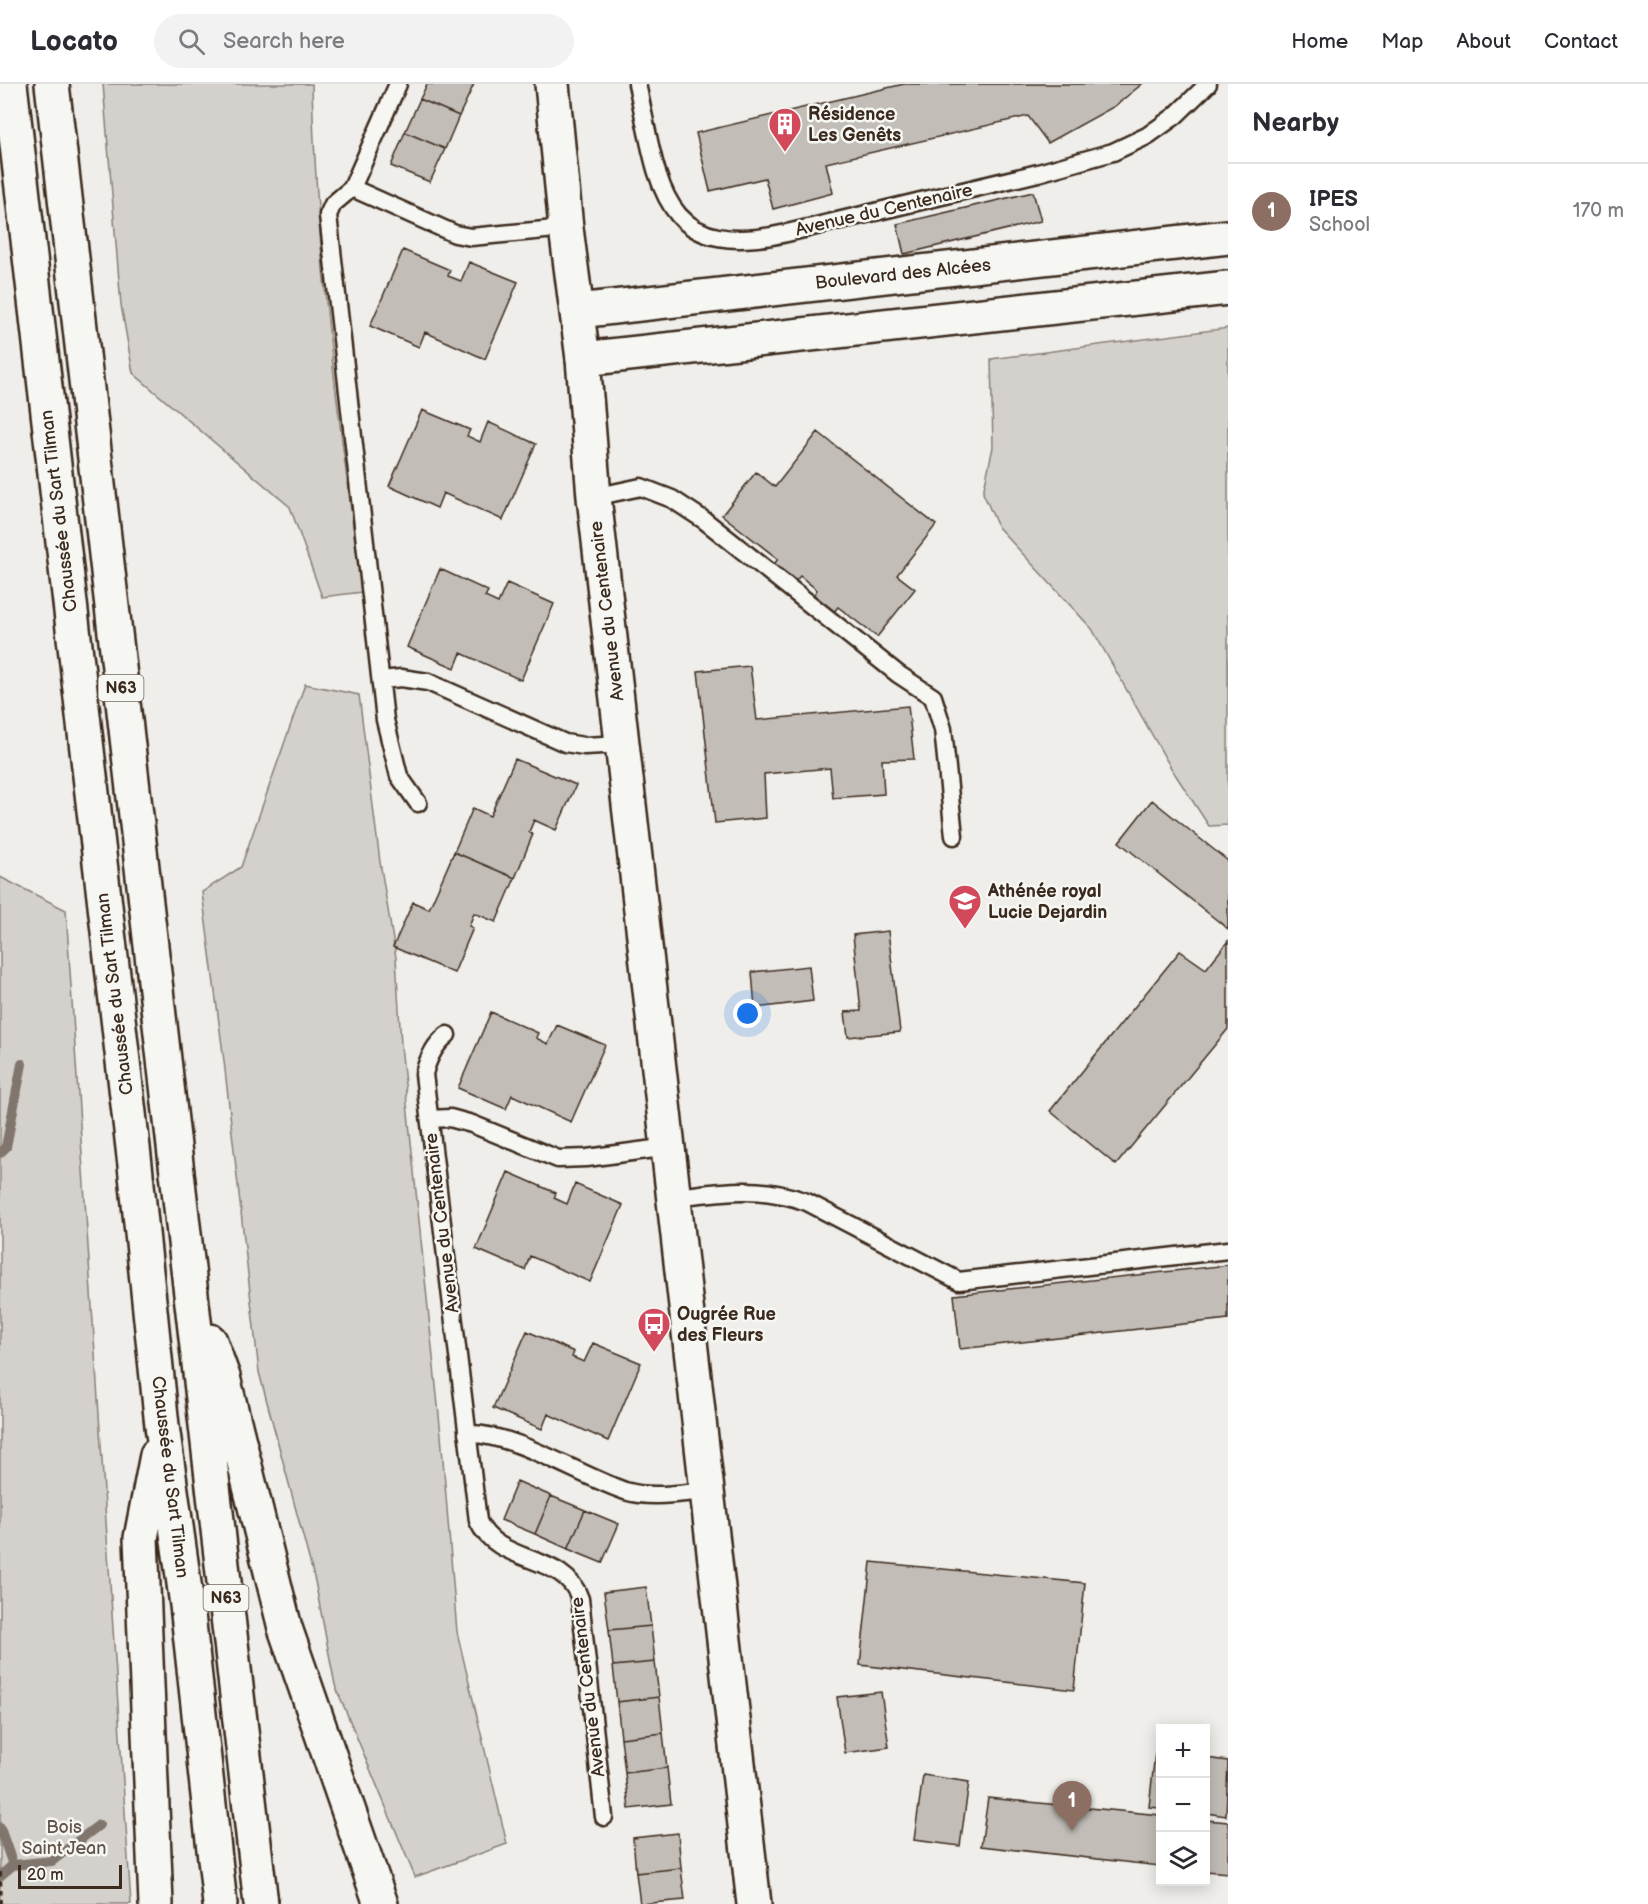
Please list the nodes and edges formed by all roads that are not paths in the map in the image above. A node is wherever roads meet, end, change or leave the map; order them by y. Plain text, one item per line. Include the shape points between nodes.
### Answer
1 (10, 84) edge
2 (52, 84) edge
3 (398, 84) edge
4 (552, 84) edge
5 (637, 84) edge
6 (1208, 84) edge
7 (352, 188) junction
8 (566, 228) junction
9 (1228, 237) edge
10 (1228, 288) edge
11 (578, 311) junction
12 (583, 359) junction
13 (594, 496) junction
14 (382, 680) junction
15 (623, 744) junction
16 (417, 802) dead end
17 (954, 836) dead end
18 (447, 1035) dead end
19 (430, 1119) junction
20 (669, 1147) junction
21 (675, 1197) junction
22 (1228, 1250) edge
23 (191, 1293) junction
24 (162, 1426) junction
25 (467, 1434) junction
26 (708, 1491) junction
27 (604, 1816) dead end
28 (156, 1904) edge
29 (220, 1904) edge
30 (261, 1904) edge
31 (381, 1904) edge
32 (754, 1904) edge

1 - 24 main road, Chaussée du Sart Tilman / N63
2 - 23 main road, N63
3 - 7 lane
4 - 8 main road, Avenue du Centenaire
5 - 6 lane, Avenue du Centenaire via 660,186 670,204 700,232 735,241 777,235 1113,152 1175,116
7 - 8 lane via 455,234 471,237
7 - 14 lane via 333,204 328,215 329,233
8 - 11 main road, Avenue du Centenaire
9 - 11 main road, Boulevard des Alcées
10 - 12 main road
11 - 12 main road, Avenue du Centenaire
12 - 13 main road, Avenue du Centenaire
13 - 15 main road, Avenue du Centenaire
13 - 17 lane via 641,487 672,499 713,526 898,674 933,697 943,729
14 - 15 lane via 428,682 565,743
14 - 16 lane via 391,749 399,776
15 - 20 main road, Avenue du Centenaire
18 - 19 lane, Avenue du Centenaire via 437,1042 424,1074
19 - 20 lane, Avenue du Centenaire via 450,1118 472,1124 558,1159
19 - 25 lane, Avenue du Centenaire
20 - 21 main road, Avenue du Centenaire
21 - 22 lane via 743,1189 788,1195 959,1281
21 - 26 main road, Avenue du Centenaire
23 - 30 main road, N63
23 - 31 main road via 223,1377 285,1628
24 - 28 main road via 141,1538
24 - 29 main road, Chaussée du Sart Tilman / N63 via 187,1605
25 - 26 lane via 505,1441 638,1494
25 - 27 lane, Avenue du Centenaire via 472,1486 484,1535 560,1572 576,1587
26 - 32 main road, Avenue du Centenaire

